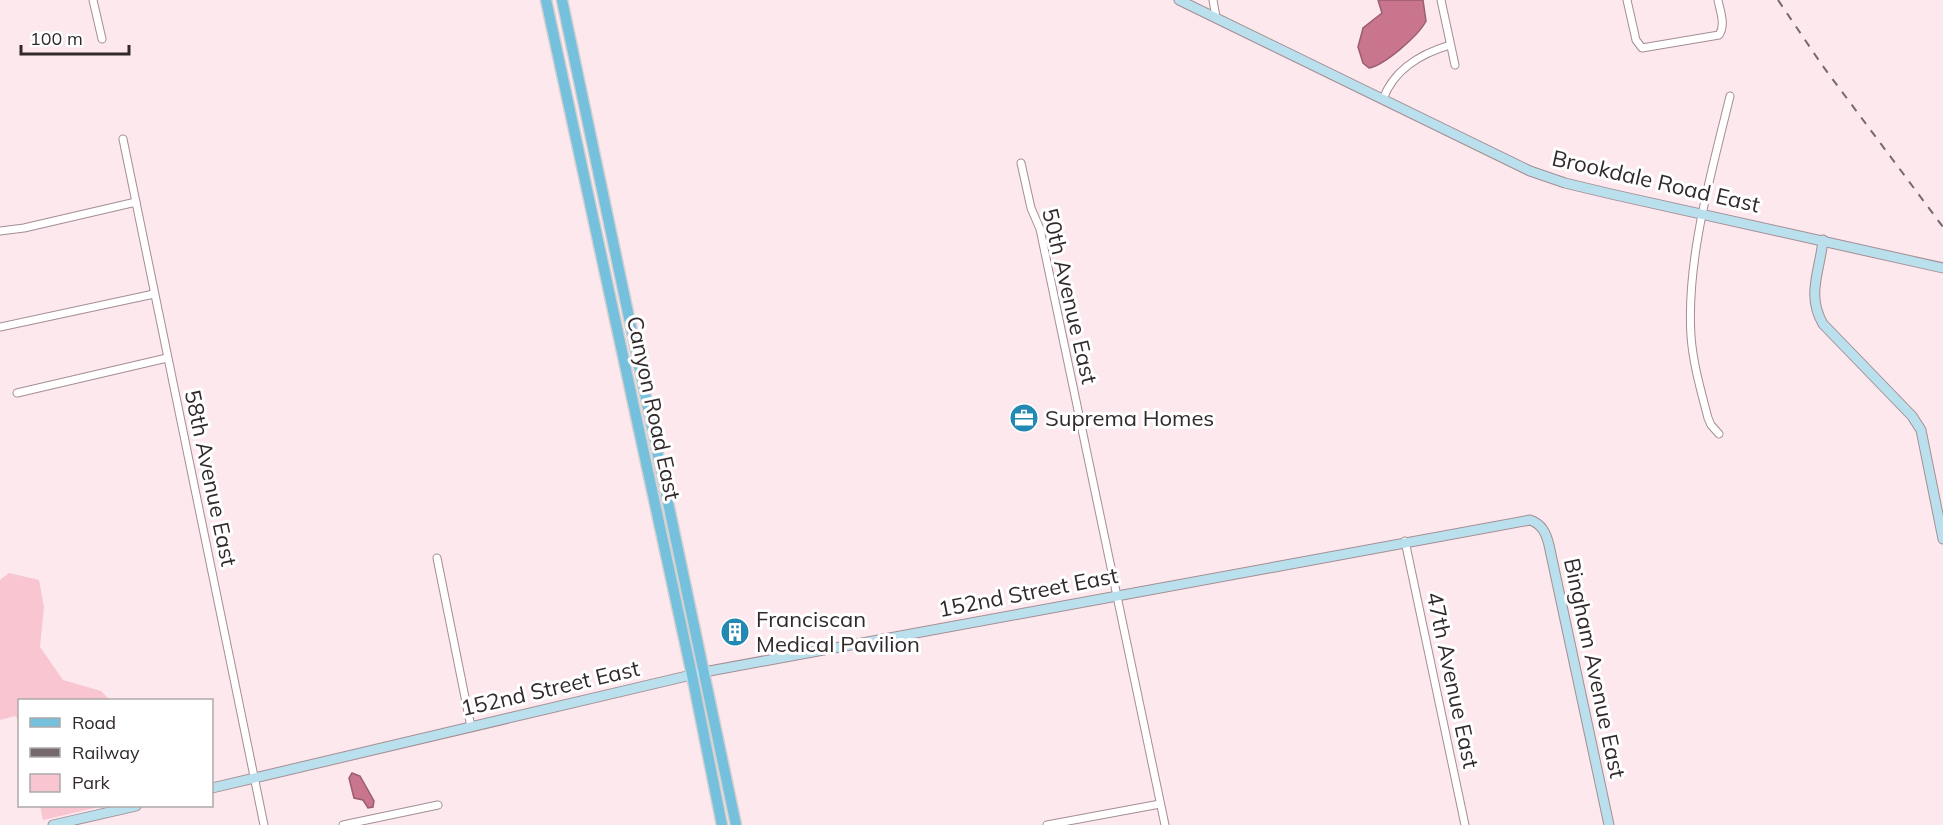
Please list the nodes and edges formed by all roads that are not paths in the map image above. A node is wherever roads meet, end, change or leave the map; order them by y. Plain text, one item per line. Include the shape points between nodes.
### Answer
1 (93, 0) edge
2 (546, 0) edge
3 (562, 0) edge
4 (1179, 0) edge
5 (1213, 0) edge
6 (1441, 0) edge
7 (1627, 0) edge
8 (1718, 0) edge
9 (1216, 17) junction
10 (102, 39) dead end
11 (1450, 45) junction
12 (1455, 65) dead end
13 (1731, 96) dead end
14 (1383, 99) junction
15 (123, 139) dead end
16 (1021, 163) dead end
17 (136, 202) junction
18 (1702, 213) junction
19 (0, 231) edge
20 (1823, 240) junction
21 (1943, 268) edge
22 (154, 294) junction
23 (0, 327) edge
24 (167, 358) junction
25 (17, 393) dead end
26 (1719, 434) dead end
27 (1537, 522) joint
28 (1943, 539) edge
29 (1405, 542) junction
30 (437, 558) dead end
31 (1118, 595) junction
32 (704, 672) junction
33 (692, 675) junction
34 (471, 727) junction
35 (254, 777) junction
36 (213, 788) edge
37 (1160, 804) junction
38 (438, 805) dead end
39 (132, 807) edge
40 (53, 825) edge
41 (264, 825) edge
42 (343, 825) edge
43 (722, 825) edge
44 (736, 825) edge
45 (1047, 825) edge
46 (1165, 825) edge
47 (1465, 825) edge
48 (1609, 825) edge

1 - 10 street
2 - 33 main road, Canyon Road East
3 - 32 main road, Canyon Road East
4 - 9 street, Brookdale Road East
5 - 9 street
6 - 11 street
7 - 8 street via 1641,48 1719,34 1722,21
9 - 14 street, Brookdale Road East
11 - 12 street
11 - 14 street via 1418,57 1401,70
13 - 18 street
14 - 18 street, Brookdale Road East via 1530,171 1565,183
15 - 17 street, 58th Avenue East
16 - 31 street, 50th Avenue East via 1040,229
17 - 19 street
17 - 22 street, 58th Avenue East
18 - 20 street, Brookdale Road East
18 - 26 street via 1691,334 1708,418
20 - 21 street, Brookdale Road East
20 - 28 street via 1814,289 1816,311 1823,324 1921,430
22 - 23 street
22 - 24 street, 58th Avenue East
24 - 25 street
24 - 35 street, 58th Avenue East
27 - 29 street, 152nd Street East via 1523,520
27 - 48 street, Bingham Avenue East via 1550,545
29 - 31 street, 152nd Street East
29 - 47 street, 47th Avenue East
30 - 34 street
31 - 32 street, 152nd Street East
31 - 37 street, 50th Avenue East
32 - 33 street, 152nd Street East
32 - 44 main road, Canyon Road East
33 - 34 street, 152nd Street East
33 - 43 main road, Canyon Road East
34 - 35 street, 152nd Street East
35 - 36 street, 152nd Street East
35 - 41 street, 58th Avenue East
37 - 45 street
37 - 46 street, 50th Avenue East
38 - 42 street
39 - 40 street

